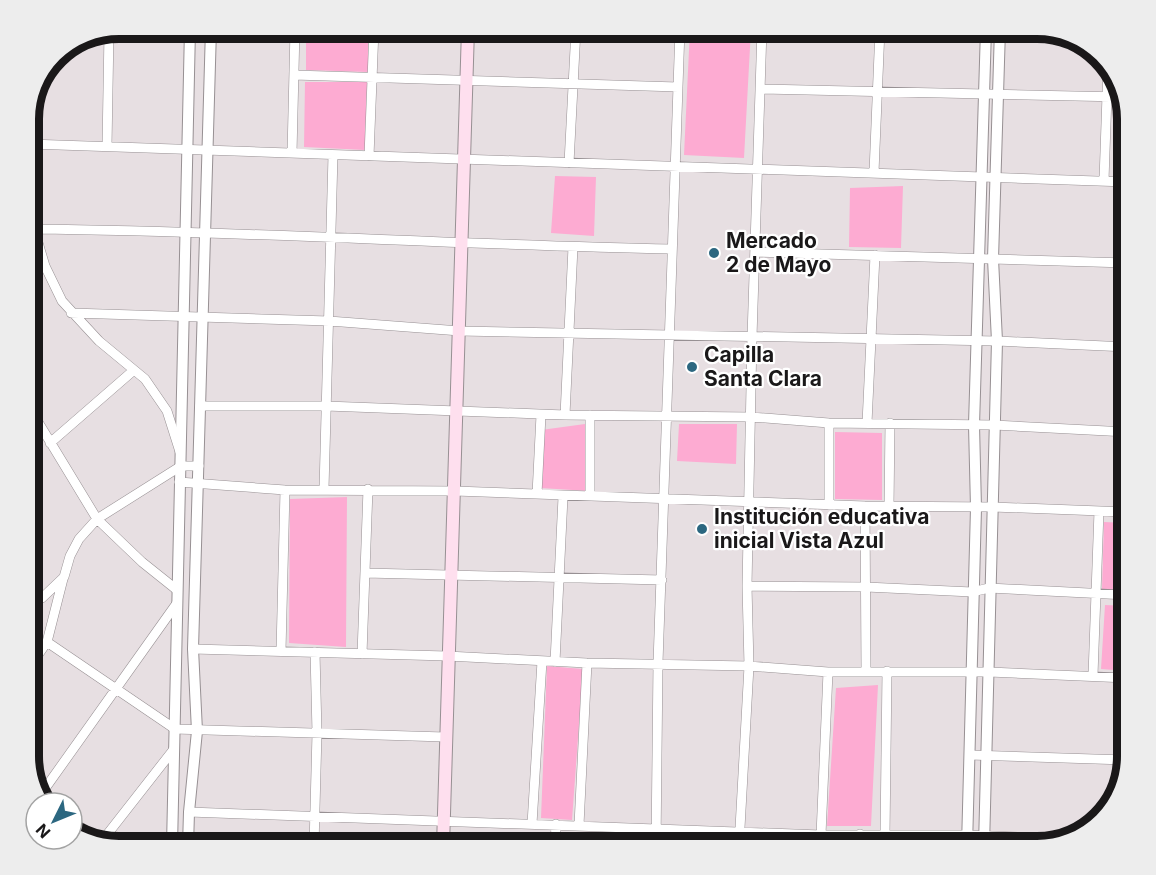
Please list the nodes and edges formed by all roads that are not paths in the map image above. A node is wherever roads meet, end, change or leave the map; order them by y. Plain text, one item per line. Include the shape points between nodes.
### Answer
1 (190, 39) edge
2 (211, 39) edge
3 (295, 39) edge
4 (374, 39) edge
5 (468, 39) edge
6 (575, 39) edge
7 (680, 39) edge
8 (762, 39) edge
9 (880, 39) edge
10 (986, 39) edge
11 (1000, 39) edge
12 (109, 40) edge
13 (294, 75) junction
14 (372, 76) junction
15 (467, 79) junction
16 (1108, 81) edge
17 (573, 83) junction
18 (678, 87) junction
19 (760, 89) junction
20 (878, 91) junction
21 (984, 93) junction
22 (998, 93) junction
23 (1107, 96) junction
24 (1114, 96) edge
25 (39, 144) edge
26 (107, 146) junction
27 (185, 148) junction
28 (207, 149) junction
29 (292, 153) junction
30 (333, 155) junction
31 (369, 156) junction
32 (465, 160) junction
33 (569, 163) junction
34 (675, 166) junction
35 (758, 168) junction
36 (874, 172) junction
37 (981, 175) junction
38 (996, 176) junction
39 (1104, 180) junction
40 (1117, 181) edge
41 (39, 225) edge
42 (184, 230) junction
43 (205, 231) junction
44 (332, 238) junction
45 (463, 241) junction
46 (573, 247) junction
47 (672, 249) junction
48 (39, 250) edge
49 (756, 252) junction
50 (875, 255) junction
51 (41, 256) joint
52 (979, 259) junction
53 (993, 259) junction
54 (1117, 263) edge
55 (71, 314) junction
56 (182, 318) junction
57 (202, 319) junction
58 (329, 321) junction
59 (460, 331) junction
60 (567, 333) junction
61 (669, 335) junction
62 (752, 336) junction
63 (871, 339) junction
64 (977, 341) junction
65 (997, 342) junction
66 (1117, 347) edge
67 (134, 370) junction
68 (200, 406) junction
69 (326, 406) junction
70 (458, 412) junction
71 (541, 415) junction
72 (590, 415) junction
73 (565, 416) junction
74 (667, 416) junction
75 (751, 417) junction
76 (829, 423) junction
77 (867, 423) junction
78 (890, 423) junction
79 (39, 424) edge
80 (994, 425) junction
81 (974, 426) junction
82 (1117, 431) edge
83 (50, 443) junction
84 (181, 461) junction
85 (199, 466) junction
86 (179, 482) junction
87 (199, 485) junction
88 (324, 489) junction
89 (368, 489) junction
90 (285, 490) junction
91 (455, 491) junction
92 (537, 494) junction
93 (590, 495) junction
94 (563, 497) junction
95 (665, 499) junction
96 (749, 502) junction
97 (830, 505) junction
98 (865, 507) junction
99 (889, 507) junction
100 (993, 507) junction
101 (976, 508) junction
102 (1099, 511) junction
103 (1117, 512) edge
104 (97, 519) junction
105 (365, 573) junction
106 (451, 574) junction
107 (64, 577) junction
108 (561, 578) junction
109 (662, 580) junction
110 (747, 586) junction
111 (866, 587) junction
112 (989, 588) junction
113 (177, 590) junction
114 (972, 592) junction
115 (1095, 593) junction
116 (1117, 594) edge
117 (39, 599) edge
118 (177, 603) junction
119 (47, 642) junction
120 (193, 649) junction
121 (281, 651) junction
122 (315, 652) junction
123 (39, 654) edge
124 (362, 654) junction
125 (447, 656) junction
126 (542, 661) junction
127 (555, 662) junction
128 (587, 663) junction
129 (658, 663) junction
130 (749, 666) junction
131 (866, 670) junction
132 (887, 671) junction
133 (828, 672) junction
134 (971, 672) junction
135 (989, 672) junction
136 (1093, 675) junction
137 (1117, 677) edge
138 (116, 688) junction
139 (174, 729) junction
140 (197, 731) junction
141 (317, 733) junction
142 (446, 737) junction
143 (174, 749) junction
144 (970, 755) junction
145 (987, 755) junction
146 (1117, 760) edge
147 (46, 788) edge
148 (189, 812) junction
149 (315, 815) junction
150 (444, 821) junction
151 (532, 824) junction
152 (556, 824) junction
153 (579, 825) junction
154 (657, 828) junction
155 (739, 831) junction
156 (860, 834) joint
157 (108, 835) edge
158 (821, 835) junction
159 (172, 836) edge
160 (188, 836) edge
161 (314, 836) edge
162 (443, 836) edge
163 (555, 836) edge
164 (657, 836) edge
165 (739, 836) edge
166 (877, 836) edge
167 (885, 836) edge
168 (967, 836) edge
169 (985, 836) edge

1 - 27 street
2 - 28 street
3 - 13 street
4 - 14 street
5 - 15 main road
6 - 17 street
7 - 18 street
8 - 19 street
9 - 20 street
10 - 21 street
11 - 22 street
12 - 26 street
13 - 14 street
13 - 29 street
14 - 15 street
14 - 31 street
15 - 17 street
15 - 32 main road
16 - 23 street
17 - 18 street
17 - 33 street
18 - 34 street
19 - 20 street
19 - 35 street
20 - 21 street
20 - 36 street
21 - 22 street
21 - 37 street
22 - 23 street
22 - 38 street
23 - 24 street
23 - 39 street
25 - 26 street
26 - 27 street
27 - 28 street
27 - 42 street
28 - 29 street
28 - 43 street
29 - 30 street
30 - 31 street
30 - 44 street
31 - 32 street
32 - 33 street
32 - 45 main road
33 - 34 street
34 - 35 street
34 - 47 street
35 - 36 street
35 - 49 street
36 - 37 street
37 - 38 street
37 - 52 street
38 - 39 street
38 - 53 street
39 - 40 street
41 - 42 street
42 - 43 street
42 - 56 street
43 - 44 street
43 - 57 street
44 - 45 street
44 - 58 street
45 - 46 street
45 - 59 main road
46 - 47 street
46 - 60 street
47 - 61 street
48 - 51 street
49 - 50 street
49 - 62 street
50 - 52 street
50 - 63 street
51 - 55 street
52 - 53 street
52 - 64 street
53 - 54 street
53 - 65 street
55 - 56 street
55 - 67 street
56 - 57 street
56 - 84 street
57 - 58 street
57 - 68 street
58 - 59 street
58 - 69 street
59 - 60 street
59 - 70 main road
60 - 61 street
60 - 73 street
61 - 62 street
61 - 74 street
62 - 63 street
62 - 75 street
63 - 64 street
63 - 77 street
64 - 65 street
64 - 81 street
65 - 66 street
65 - 80 street
67 - 83 street
67 - 84 street via 145,379 166,411
68 - 69 street
68 - 85 street
69 - 70 street
69 - 88 street
70 - 71 street
70 - 91 main road
71 - 73 street
71 - 92 street
72 - 73 street
72 - 74 street
72 - 93 street
74 - 75 street
74 - 95 street
75 - 76 street
75 - 96 street
76 - 77 street
76 - 97 street
77 - 78 street
78 - 81 street
78 - 99 street
79 - 83 street
80 - 81 street
80 - 82 street
80 - 100 street
81 - 101 street
83 - 104 street
84 - 85 street
84 - 86 street
84 - 104 street
85 - 87 street
86 - 87 street
86 - 113 street
87 - 90 street
87 - 120 street
88 - 89 street
88 - 90 street
89 - 91 street
89 - 105 street
90 - 121 street
91 - 92 street
91 - 106 main road
92 - 94 street
93 - 94 street
93 - 95 street
94 - 108 street
95 - 96 street
95 - 109 street
96 - 97 street
96 - 110 street
97 - 98 street
98 - 99 street
98 - 111 street
99 - 101 street
100 - 101 street
100 - 102 street
100 - 112 street
101 - 114 street
102 - 103 street
102 - 115 street
104 - 107 street via 79,539
104 - 113 street
105 - 106 street
105 - 124 street
106 - 108 street
106 - 125 main road
107 - 117 street
107 - 119 street
108 - 109 street
108 - 127 street
109 - 129 street
110 - 111 street
110 - 130 street
111 - 114 street
111 - 131 street
112 - 114 street
112 - 115 street
112 - 135 street
113 - 118 street
114 - 134 street
115 - 116 street
115 - 136 street
118 - 138 street
118 - 139 street
119 - 123 street
119 - 138 street
120 - 121 street
120 - 140 street
121 - 122 street
122 - 124 street
122 - 141 street
124 - 125 street
125 - 126 street
125 - 142 main road
126 - 127 street
126 - 151 street
127 - 128 street
128 - 129 street
128 - 153 street
129 - 130 street
129 - 154 street
130 - 133 street
130 - 155 street
131 - 132 street
131 - 133 street
132 - 134 street
132 - 167 street
133 - 158 street
134 - 135 street
134 - 144 street
135 - 136 street
135 - 145 street
136 - 137 street
138 - 139 street
138 - 147 street
139 - 140 street
139 - 143 street
140 - 141 street
140 - 148 street
141 - 142 street
141 - 149 street
142 - 150 main road
143 - 157 street
143 - 159 street
144 - 145 street
144 - 168 street
145 - 146 street
145 - 169 street
148 - 149 street
148 - 160 street
149 - 150 street
149 - 161 street
150 - 151 street
150 - 162 main road
151 - 152 street
152 - 153 street
152 - 163 street
153 - 154 street
154 - 155 street
154 - 164 street
155 - 158 street
155 - 165 street
156 - 158 street
156 - 166 street

